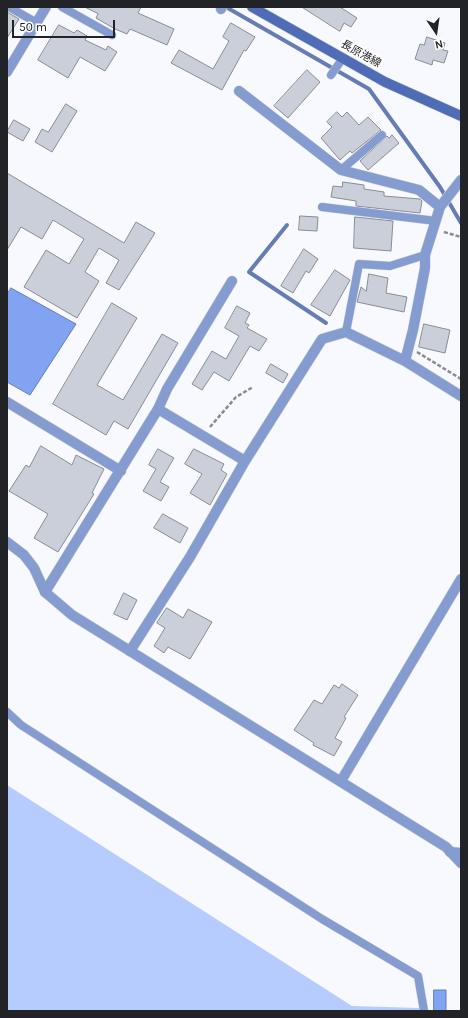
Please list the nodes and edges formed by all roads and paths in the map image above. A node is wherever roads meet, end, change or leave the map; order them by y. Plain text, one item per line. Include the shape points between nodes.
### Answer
1 (8, 7) edge
2 (46, 7) edge
3 (62, 7) edge
4 (252, 7) edge
5 (36, 23) junction
6 (112, 35) dead end
7 (343, 58) junction
8 (7, 72) edge
9 (331, 75) dead end
10 (239, 91) dead end
11 (461, 116) edge
12 (382, 135) dead end
13 (341, 170) junction
14 (461, 180) edge
15 (322, 207) dead end
16 (440, 207) junction
17 (435, 225) junction
18 (461, 237) edge
19 (425, 255) junction
20 (232, 281) dead end
21 (346, 332) junction
22 (408, 347) junction
23 (404, 361) junction
24 (461, 379) edge
25 (253, 387) dead end
26 (461, 396) edge
27 (7, 402) edge
28 (158, 409) junction
29 (204, 437) junction
30 (245, 461) junction
31 (121, 470) junction
32 (7, 542) edge
33 (461, 580) edge
34 (45, 592) junction
35 (130, 651) junction
36 (7, 712) edge
37 (341, 781) junction
38 (450, 852) junction
39 (461, 853) edge
40 (461, 863) edge
41 (424, 1011) edge

1 - 5 lane
2 - 5 street
3 - 6 lane
4 - 7 main road, 長原港線
5 - 8 street
7 - 9 lane
7 - 11 main road, 長原港線 via 385,82
10 - 13 street
12 - 13 lane
13 - 16 street via 419,190
14 - 16 street
15 - 17 lane
16 - 17 street
17 - 18 path
17 - 19 street
19 - 21 lane via 390,266 359,264
19 - 22 street via 425,268
20 - 28 street via 167,389
21 - 23 street
21 - 30 street via 322,339
22 - 23 street
22 - 24 path
23 - 26 street
25 - 29 path via 236,397
27 - 31 street
28 - 29 street
28 - 31 street
29 - 30 street
30 - 35 street via 190,557
31 - 34 street
32 - 34 street via 31,564
33 - 37 street
34 - 35 street via 72,616
35 - 37 street
36 - 41 lane via 21,725 322,919 418,976
37 - 38 street via 446,847
38 - 39 street
38 - 40 street

